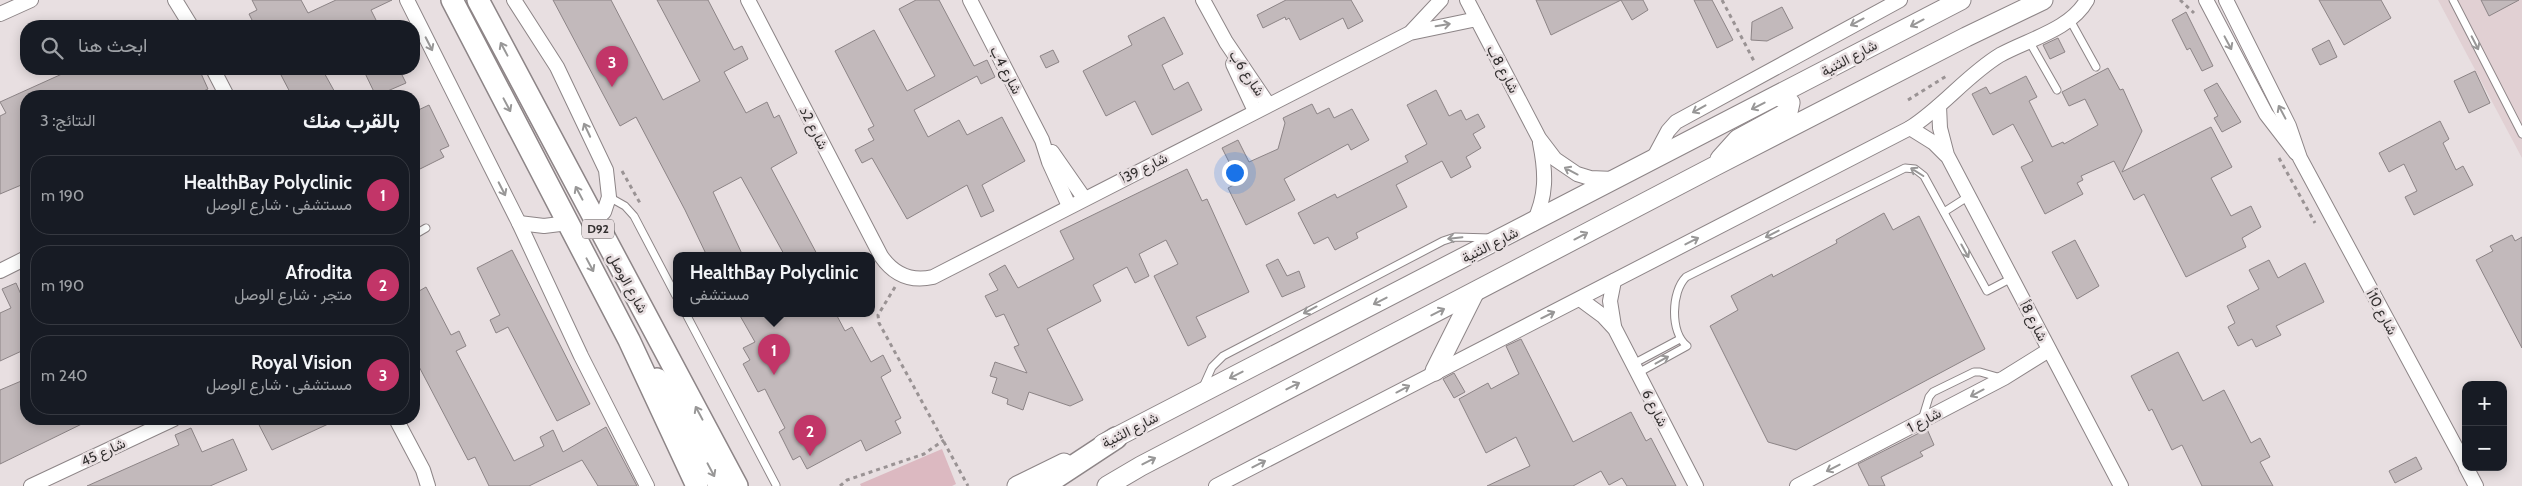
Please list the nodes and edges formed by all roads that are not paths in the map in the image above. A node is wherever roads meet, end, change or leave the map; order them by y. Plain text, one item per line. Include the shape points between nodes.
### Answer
1 (31, 0) edge
2 (175, 0) edge
3 (407, 0) edge
4 (452, 0) edge
5 (478, 0) edge
6 (514, 0) edge
7 (748, 0) edge
8 (970, 0) edge
9 (1203, 0) edge
10 (1440, 0) edge
11 (1467, 0) edge
12 (1900, 0) edge
13 (1961, 0) edge
14 (2042, 0) edge
15 (2087, 0) edge
16 (2206, 0) edge
17 (2226, 0) edge
18 (2453, 0) edge
19 (182, 7) edge
20 (0, 14) edge
21 (1477, 19) junction
22 (188, 20) edge
23 (417, 20) edge
24 (2070, 20) junction
25 (420, 26) edge
26 (1410, 33) junction
27 (2029, 41) junction
28 (2096, 67) dead end
29 (216, 75) edge
30 (224, 90) edge
31 (2057, 90) dead end
32 (1778, 95) junction
33 (1939, 106) junction
34 (1262, 108) junction
35 (1910, 128) junction
36 (2522, 134) edge
37 (1539, 138) junction
38 (1042, 140) junction
39 (1947, 155) junction
40 (2300, 158) junction
41 (1653, 159) junction
42 (1715, 166) junction
43 (1617, 179) junction
44 (1969, 196) junction
45 (609, 197) junction
46 (1084, 198) junction
47 (1069, 206) junction
48 (1944, 212) junction
49 (594, 221) junction
50 (568, 222) junction
51 (519, 223) junction
52 (1533, 224) junction
53 (426, 228) dead end
54 (420, 232) edge
55 (1504, 238) junction
56 (20, 261) edge
57 (0, 271) edge
58 (902, 275) joint
59 (2012, 278) junction
60 (1614, 281) junction
61 (673, 290) edge
62 (1474, 293) junction
63 (1580, 299) junction
64 (688, 317) edge
65 (1615, 329) junction
66 (1680, 339) junction
67 (629, 340) junction
68 (2049, 350) junction
69 (1635, 369) junction
70 (1436, 371) junction
71 (2004, 378) junction
72 (1199, 394) junction
73 (1921, 422) junction
74 (161, 425) edge
75 (399, 425) edge
76 (1116, 438) junction
77 (676, 445) junction
78 (722, 456) junction
79 (2462, 460) edge
80 (2468, 471) edge
81 (776, 485) edge
82 (31, 486) edge
83 (428, 486) edge
84 (647, 486) edge
85 (680, 486) edge
86 (697, 486) edge
87 (720, 486) edge
88 (737, 486) edge
89 (746, 486) edge
90 (1017, 486) edge
91 (1042, 486) edge
92 (1107, 486) edge
93 (1216, 486) edge
94 (1696, 486) edge
95 (1797, 486) edge
96 (2121, 486) edge
97 (2476, 486) edge

1 - 20 street
2 - 19 street
3 -> 23 street
4 -> 50 main road, شارع الوصل / D92
49 -> 5 main road, شارع الوصل / D92
45 -> 6 street via 606,170 562,76
7 - 58 street, شارع 2د via 881,256
8 - 38 street, شارع 4ب
9 - 34 street, شارع 6ب
10 - 26 street, شارع 39أ
11 - 21 street, شارع 8ب
12 -> 41 street via 1676,122
13 -> 32 main road, شارع الثنية
14 - 42 main road
15 - 24 street
16 -> 40 street, شارع 10أ via 2266,114
40 -> 17 street, شارع 10أ via 2289,126
18 -> 36 lane
19 - 22 street
26 -> 21 street, شارع 39أ
21 - 37 street, شارع 8ب
24 - 27 street
24 - 28 lane
25 -> 51 street
26 - 34 street, شارع 39أ
27 - 31 lane
27 - 33 street via 1975,72
29 - 30 street
32 -> 41 main road, شارع الثنية
32 - 42 main road via 1790,103 1788,112 1738,139
33 - 35 street
33 - 39 street, شارع 8أ via 1940,128
34 - 46 street, شارع 39أ
35 - 39 street, شارع 8أ
60 -> 35 street
43 -> 37 street, شارع 8ب via 1590,178 1565,168
37 - 52 street, شارع 8ب via 1546,175 1539,212
38 - 46 street, شارع 4ب
38 - 47 street, شارع 4ب
39 - 44 street, شارع 8أ
40 - 79 street, شارع 10أ
41 - 43 main road, شارع الثنية
62 -> 42 main road
43 - 52 main road, شارع الثنية
44 - 48 lane
44 - 59 street, شارع 8أ
45 - 49 street via 604,212
45 - 61 lane via 626,206 634,216
46 - 47 street, شارع 39أ
47 - 58 street, شارع 39أ via 934,277 917,279
48 -> 59 lane via 1987,291
48 -> 66 lane via 1924,176 1911,168 1900,169 1686,277 1677,290 1675,300
78 -> 49 main road, شارع الوصل / D92
50 - 51 street via 544,226
50 -> 67 main road, شارع الوصل / D92
51 - 84 street
52 - 55 main road, شارع الثنية
53 - 54 lane
55 -> 72 main road, شارع الثنية
55 -> 72 lane via 1443,241 1223,356 1212,367
56 - 57 street
59 - 68 street, شارع 8أ
60 - 63 street
60 - 65 street, شارع 6 via 1610,311
62 - 70 main road
92 -> 62 main road
63 - 65 street, شارع 6
70 -> 63 street
64 - 81 lane
65 - 69 street, شارع 6
66 - 69 lane
69 -> 66 lane via 1687,346
67 - 77 main road, شارع الوصل / D92
67 -> 87 main road via 676,406
68 - 71 street, شارع 1
68 - 96 street, شارع 8أ
69 - 94 street, شارع 6
93 -> 70 street
71 -> 73 street, شارع 1
71 - 73 lane via 1977,372 1933,392
72 - 76 main road, شارع الثنية
73 -> 95 street, شارع 1
74 - 82 street, شارع 45
75 - 83 street
76 - 90 main road, شارع الثنية
76 - 91 main road
77 - 85 main road via 672,464
77 - 86 main road, شارع الوصل / D92
78 - 88 main road, شارع الوصل / D92
78 - 89 main road
80 - 97 street, شارع 10أ

